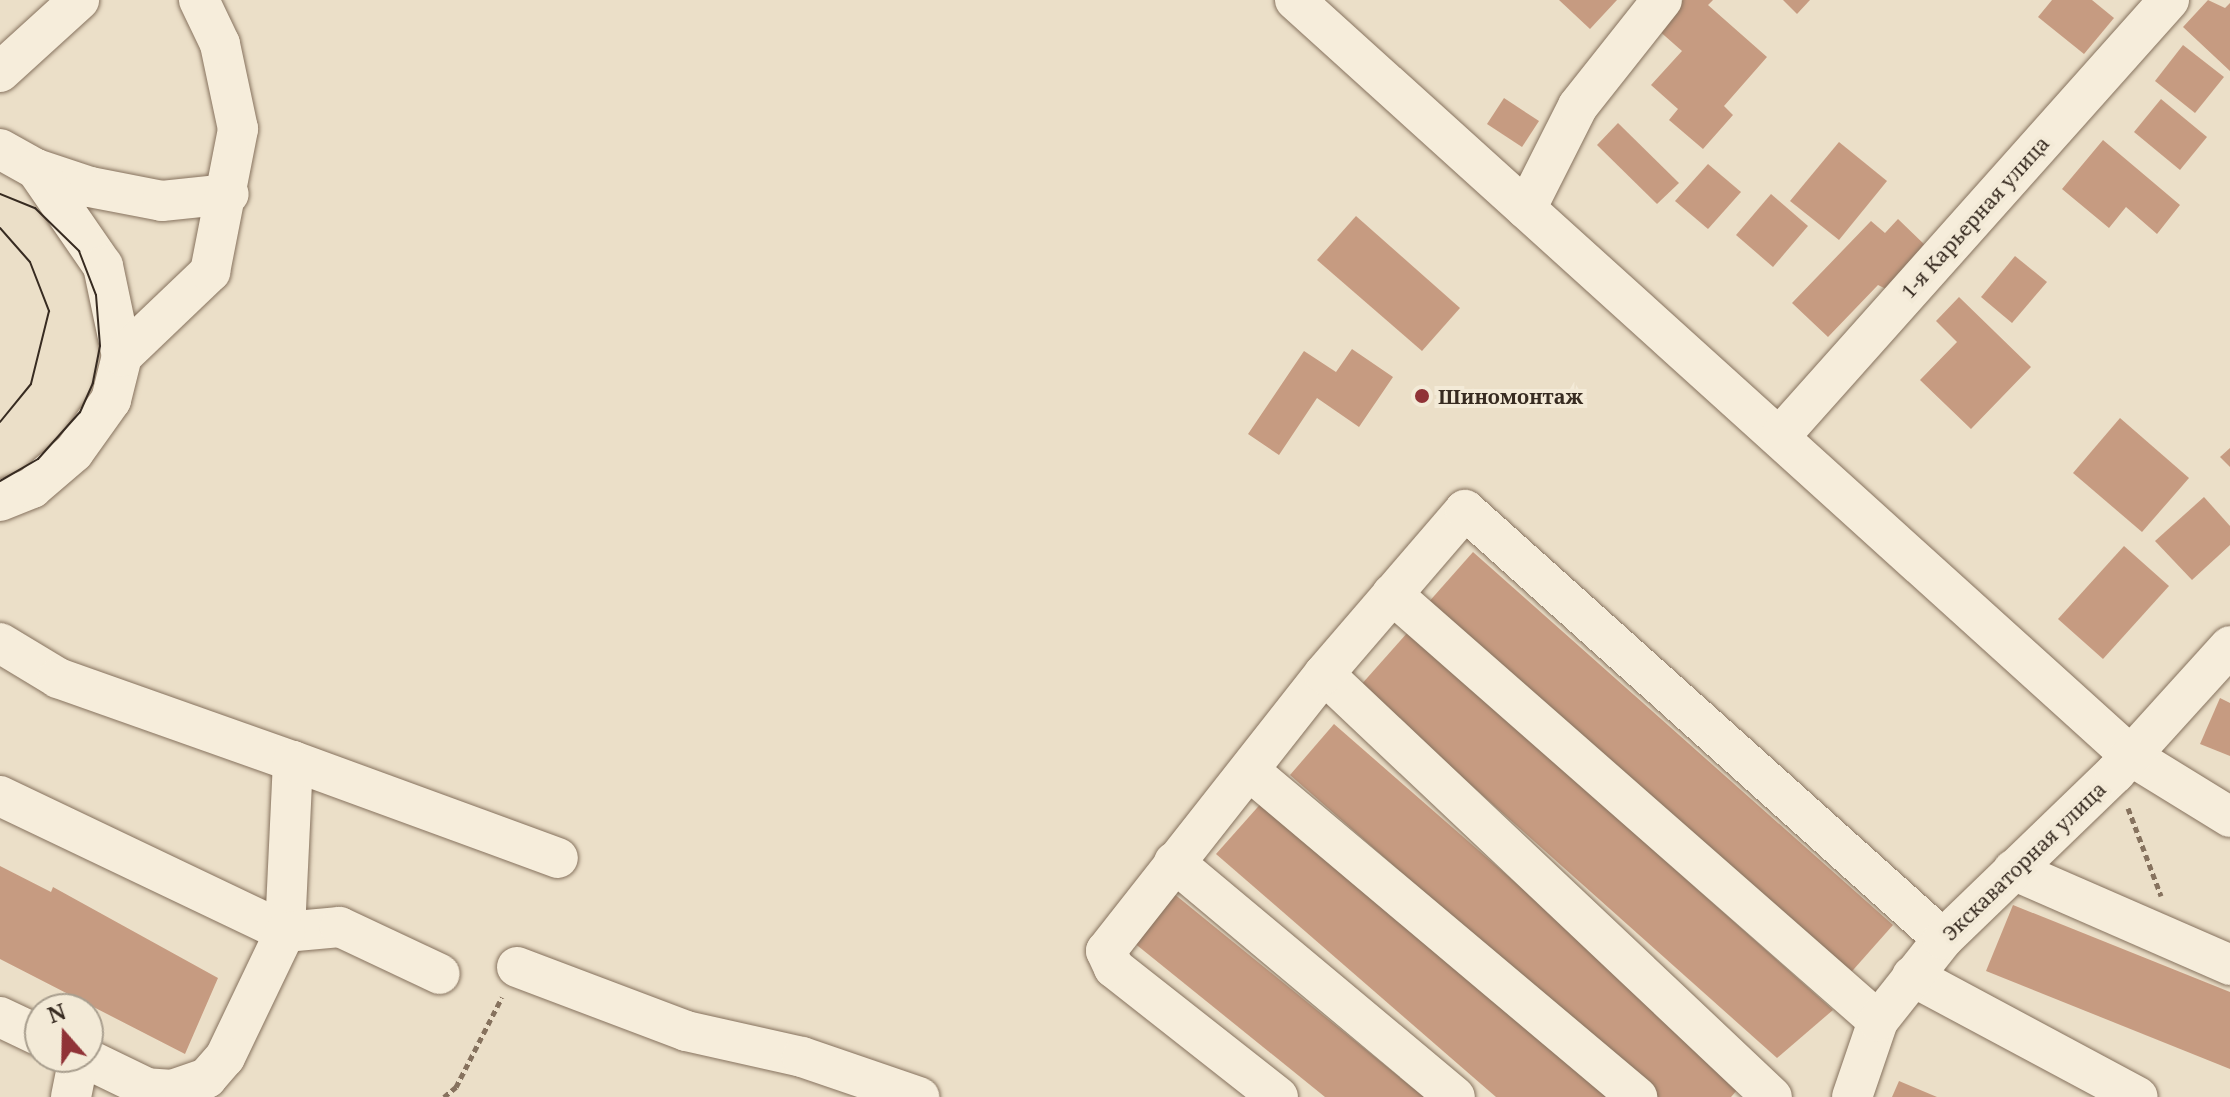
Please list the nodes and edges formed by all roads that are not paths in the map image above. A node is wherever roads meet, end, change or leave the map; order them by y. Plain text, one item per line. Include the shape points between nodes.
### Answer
1 (79, 0) edge
2 (199, 0) edge
3 (1295, 0) edge
4 (1662, 0) edge
5 (2169, 0) edge
6 (0, 72) edge
7 (0, 149) edge
8 (36, 169) junction
9 (229, 194) junction
10 (1526, 209) junction
11 (122, 356) junction
12 (1781, 435) junction
13 (0, 501) edge
14 (1392, 594) junction
15 (0, 643) edge
16 (2230, 646) edge
17 (1324, 674) junction
18 (293, 761) junction
19 (2123, 765) junction
20 (1251, 772) junction
21 (0, 796) edge
22 (2230, 817) edge
23 (558, 858) dead end
24 (1174, 862) junction
25 (2013, 870) junction
26 (285, 932) junction
27 (1943, 939) junction
28 (2230, 965) edge
29 (517, 967) road end
30 (440, 974) dead end
31 (1912, 976) junction
32 (0, 1017) edge
33 (1878, 1021) junction
34 (24, 1028) edge
35 (104, 1068) edge
36 (77, 1073) edge
37 (1762, 1094) edge
38 (71, 1097) edge
39 (919, 1097) edge
40 (1278, 1097) edge
41 (1455, 1097) edge
42 (1637, 1097) edge
43 (1852, 1097) edge
44 (2138, 1097) edge

1 - 6 street
2 - 9 street via 220,44 238,129
3 - 10 street
4 - 10 street via 1578,106
5 - 12 street, 1-я Карьерная улица
7 - 8 street
8 - 9 street via 90,187 162,201
8 - 11 street via 103,266
9 - 11 street via 210,272
10 - 12 street
11 - 13 street via 111,400 94,429 54,472
12 - 19 street
14 - 17 street
14 - 27 street via 1465,510
14 - 33 street
15 - 18 street via 58,678
16 - 19 street, Экскаваторная улица
17 - 20 street
17 - 37 street
18 - 23 street
18 - 26 street
19 - 22 street
19 - 25 street, Экскаваторная улица
20 - 24 street
20 - 42 street
21 - 26 street
24 - 40 street via 1106,951 1114,968
24 - 41 street
25 - 27 street, Экскаваторная улица
25 - 28 street
26 - 30 street via 340,927
26 - 35 street via 225,1057 207,1078 173,1090 147,1088
27 - 31 street, Экскаваторная улица
29 - 39 street via 686,1031 802,1057
31 - 33 street, Экскаваторная улица
31 - 44 street
32 - 34 street
33 - 43 street, Экскаваторная улица
36 - 38 street

